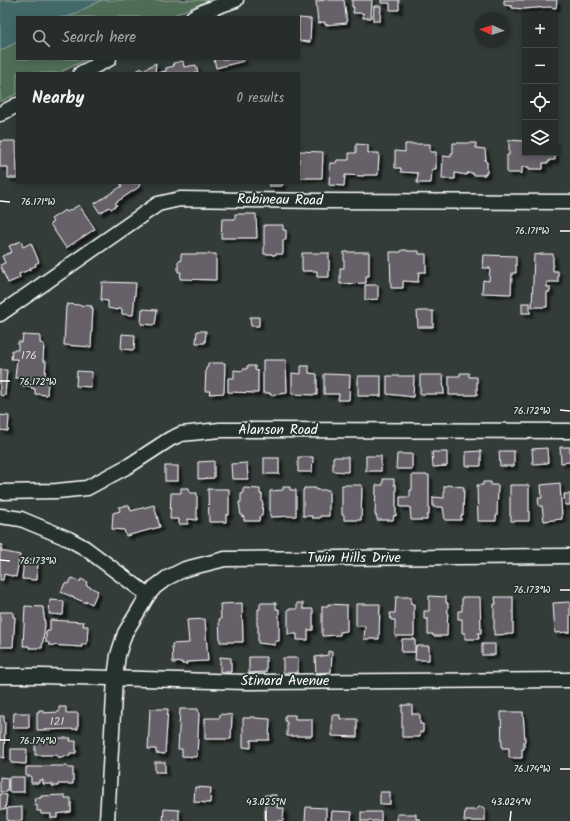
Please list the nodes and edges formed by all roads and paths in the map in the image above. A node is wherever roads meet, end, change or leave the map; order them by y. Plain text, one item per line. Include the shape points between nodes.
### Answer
1 (236, 0) edge
2 (195, 16) edge
3 (107, 60) edge
4 (83, 72) edge
5 (16, 106) edge
6 (0, 114) edge
7 (570, 202) edge
8 (0, 314) edge
9 (570, 431) edge
10 (0, 492) edge
11 (0, 516) edge
12 (570, 556) edge
13 (148, 595) junction
14 (0, 676) edge
15 (115, 678) junction
16 (570, 680) edge
17 (107, 821) edge

1 - 2 street
3 - 4 street
5 - 6 street
7 - 8 street, Robineau Road via 180,199 158,204
9 - 10 street, Alanson Road via 220,430 181,434 87,488
11 - 13 street via 21,519 69,539
12 - 13 street, Twin Hills Drive via 224,559 185,569 167,578
13 - 15 street, Twin Hills Drive via 124,633
14 - 15 street, Stinard Avenue
15 - 16 street, Stinard Avenue via 246,682
15 - 17 street, Twin Hills Drive

